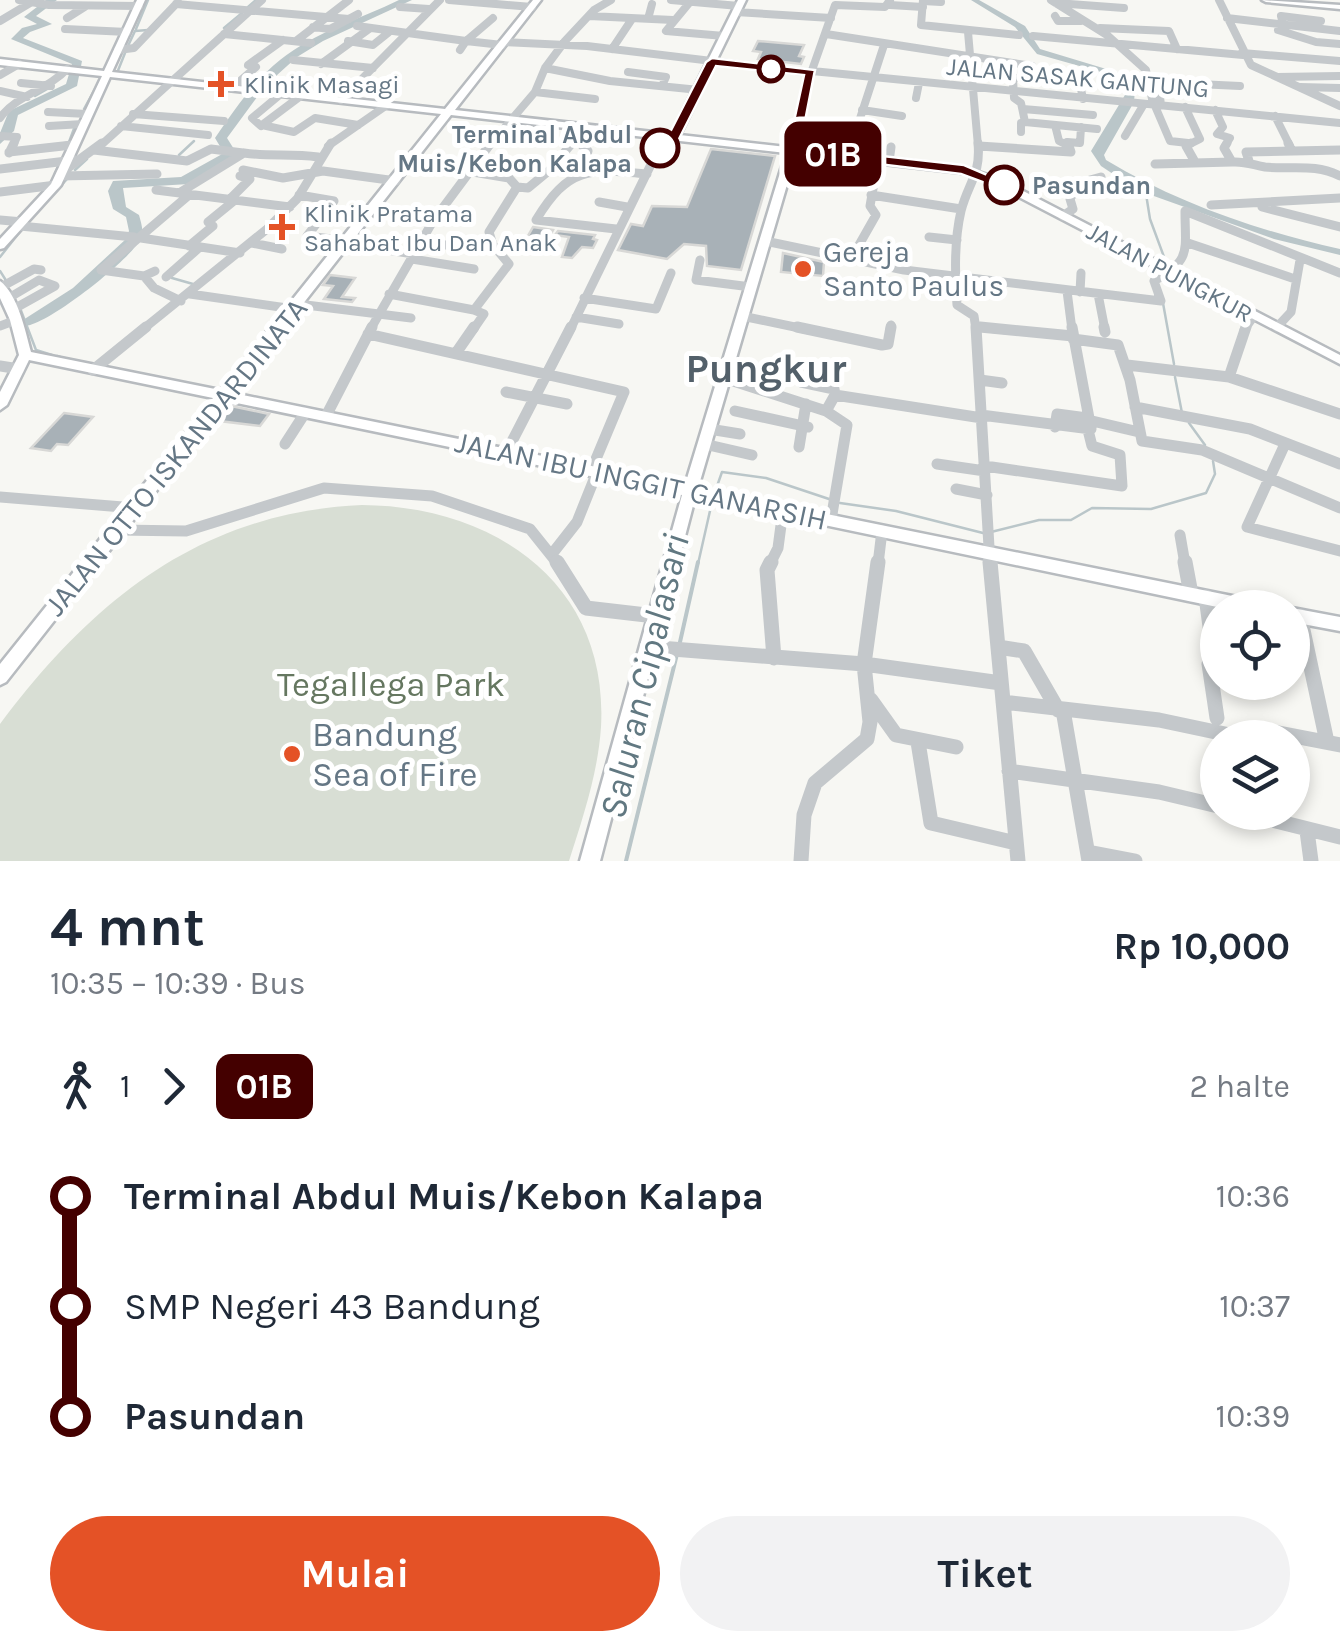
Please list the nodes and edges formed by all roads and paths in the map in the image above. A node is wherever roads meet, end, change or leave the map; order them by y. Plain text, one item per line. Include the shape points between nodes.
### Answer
1 (18, 0) edge
2 (68, 0) edge
3 (224, 0) edge
4 (262, 0) edge
5 (349, 0) edge
6 (440, 0) edge
7 (449, 0) edge
8 (611, 0) edge
9 (672, 0) edge
10 (1219, 0) edge
11 (1266, 0) edge
12 (1054, 1) edge
13 (179, 2) edge
14 (690, 2) edge
15 (890, 2) edge
16 (941, 2) edge
17 (1080, 2) edge
18 (30, 3) junction
19 (140, 3) edge
20 (535, 4) edge
21 (652, 4) dead end
22 (1125, 4) edge
23 (923, 5) edge
24 (60, 6) junction
25 (86, 6) junction
26 (216, 6) junction
27 (739, 6) edge
28 (400, 7) dead end
29 (1340, 7) edge
30 (251, 8) junction
31 (429, 9) junction
32 (304, 14) junction
33 (358, 14) dead end
34 (938, 14) dead end
35 (326, 16) junction
36 (589, 16) junction
37 (1055, 16) dead end
38 (0, 18) edge
39 (67, 18) dead end
40 (492, 18) dead end
41 (831, 18) junction
42 (1227, 18) junction
43 (349, 19) junction
44 (632, 19) junction
45 (648, 19) junction
46 (673, 20) junction
47 (1082, 21) junction
48 (1279, 24) junction
49 (290, 25) dead end
50 (921, 25) junction
51 (357, 26) dead end
52 (312, 27) junction
53 (1095, 28) junction
54 (1128, 28) junction
55 (1340, 28) edge
56 (65, 29) dead end
57 (368, 29) junction
58 (150, 30) junction
59 (127, 31) junction
60 (388, 32) junction
61 (968, 32) junction
62 (224, 34) junction
63 (826, 34) junction
64 (407, 35) junction
65 (724, 36) junction
66 (1018, 36) dead end
67 (1033, 36) dead end
68 (283, 40) junction
69 (296, 41) junction
70 (348, 42) junction
71 (466, 42) junction
72 (311, 43) dead end
73 (1115, 43) junction
74 (504, 44) junction
75 (1340, 44) edge
76 (562, 45) junction
77 (884, 45) junction
78 (1311, 46) dead end
79 (612, 48) junction
80 (908, 49) junction
81 (1177, 49) junction
82 (118, 50) junction
83 (460, 50) dead end
84 (1242, 54) junction
85 (676, 56) junction
86 (971, 58) junction
87 (293, 60) dead end
88 (1321, 60) junction
89 (1340, 61) edge
90 (0, 62) edge
91 (712, 62) junction
92 (19, 64) junction
93 (321, 64) junction
94 (373, 68) junction
95 (545, 68) junction
96 (74, 70) junction
97 (628, 72) dead end
98 (668, 72) dead end
99 (811, 72) junction
100 (1032, 73) junction
101 (109, 74) junction
102 (0, 75) edge
103 (1340, 76) edge
104 (1273, 77) junction
105 (876, 78) junction
106 (172, 81) junction
107 (21, 83) dead end
108 (919, 83) junction
109 (52, 86) junction
110 (662, 86) junction
111 (1240, 86) dead end
112 (238, 88) junction
113 (1296, 88) junction
114 (1340, 88) edge
115 (973, 89) junction
116 (699, 90) junction
117 (0, 91) edge
118 (535, 92) junction
119 (1014, 92) junction
120 (281, 94) junction
121 (302, 96) junction
122 (31, 98) junction
123 (916, 98) dead end
124 (595, 99) dead end
125 (1082, 99) junction
126 (340, 100) junction
127 (8, 104) edge
128 (1149, 104) junction
129 (387, 105) junction
130 (1340, 106) edge
131 (1185, 107) junction
132 (1023, 109) junction
133 (862, 110) junction
134 (1215, 110) junction
135 (48, 112) dead end
136 (451, 112) junction
137 (133, 114) junction
138 (1093, 115) dead end
139 (902, 116) dead end
140 (1276, 116) junction
141 (0, 117) edge
142 (510, 118) junction
143 (83, 120) junction
144 (1317, 120) junction
145 (224, 122) dead end
146 (1340, 122) edge
147 (358, 124) junction
148 (262, 125) junction
149 (1055, 125) junction
150 (49, 126) dead end
151 (123, 126) junction
152 (586, 126) junction
153 (1081, 128) junction
154 (1097, 129) dead end
155 (208, 135) dead end
156 (1022, 135) junction
157 (3, 136) edge
158 (674, 136) junction
159 (1125, 136) dead end
160 (1324, 136) dead end
161 (576, 140) junction
162 (1067, 142) junction
163 (1188, 143) junction
164 (72, 145) junction
165 (979, 146) junction
166 (891, 147) dead end
167 (94, 150) junction
168 (792, 150) junction
169 (1340, 150) edge
170 (264, 151) junction
171 (1292, 151) junction
172 (1304, 151) junction
173 (10, 152) junction
174 (239, 153) junction
175 (318, 156) junction
176 (850, 156) junction
177 (883, 160) junction
178 (1248, 161) junction
179 (1194, 162) junction
180 (1232, 162) junction
181 (1155, 164) dead end
182 (584, 165) dead end
183 (1, 168) edge
184 (1322, 168) junction
185 (243, 170) junction
186 (467, 171) junction
187 (310, 172) junction
188 (61, 174) junction
189 (157, 174) dead end
190 (647, 174) junction
191 (979, 174) junction
192 (1340, 176) edge
193 (1101, 177) dead end
194 (396, 181) junction
195 (517, 187) junction
196 (156, 190) dead end
197 (0, 192) edge
198 (184, 194) junction
199 (299, 195) junction
200 (871, 195) junction
201 (1340, 198) edge
202 (231, 199) junction
203 (448, 200) junction
204 (462, 202) dead end
205 (598, 202) dead end
206 (1211, 205) dead end
207 (290, 207) junction
208 (627, 207) junction
209 (1281, 207) junction
210 (961, 209) junction
211 (1062, 216) junction
212 (0, 220) edge
213 (22, 224) junction
214 (1340, 227) edge
215 (616, 230) junction
216 (929, 237) dead end
217 (138, 238) junction
218 (957, 240) junction
219 (765, 241) junction
220 (252, 243) junction
221 (347, 243) junction
222 (420, 243) junction
223 (1188, 243) junction
224 (0, 246) edge
225 (194, 246) junction
226 (282, 249) dead end
227 (497, 250) junction
228 (240, 254) junction
229 (413, 256) junction
230 (851, 259) junction
231 (700, 260) dead end
232 (1300, 260) junction
233 (474, 269) dead end
234 (41, 270) dead end
235 (1166, 271) junction
236 (1340, 272) edge
237 (671, 273) dead end
238 (1081, 273) dead end
239 (955, 276) junction
240 (166, 277) dead end
241 (1295, 279) junction
242 (751, 288) junction
243 (1074, 292) junction
244 (389, 294) junction
245 (1098, 294) junction
246 (189, 296) junction
247 (584, 298) junction
248 (6, 299) edge
249 (296, 307) junction
250 (474, 310) junction
251 (379, 314) junction
252 (742, 316) junction
253 (1254, 316) junction
254 (576, 317) junction
255 (411, 318) dead end
256 (619, 324) dead end
257 (891, 325) dead end
258 (0, 326) edge
259 (976, 326) junction
260 (1277, 328) junction
261 (1105, 332) dead end
262 (368, 334) junction
263 (1073, 337) junction
264 (456, 353) junction
265 (1340, 360) edge
266 (22, 362) junction
267 (0, 366) edge
268 (1126, 366) junction
269 (92, 370) junction
270 (549, 375) junction
271 (1229, 377) junction
272 (724, 378) junction
273 (980, 380) junction
274 (801, 382) dead end
275 (1002, 383) dead end
276 (506, 392) dead end
277 (835, 395) junction
278 (224, 396) junction
279 (538, 397) junction
280 (567, 404) dead end
281 (806, 404) junction
282 (0, 405) edge
283 (1135, 407) junction
284 (735, 411) dead end
285 (826, 411) junction
286 (305, 412) junction
287 (1340, 414) edge
288 (326, 416) junction
289 (981, 417) junction
290 (1088, 424) junction
291 (804, 426) junction
292 (709, 429) junction
293 (1139, 432) junction
294 (740, 434) dead end
295 (284, 444) dead end
296 (704, 444) junction
297 (1285, 444) junction
298 (798, 447) dead end
299 (506, 453) junction
300 (752, 455) dead end
301 (937, 464) dead end
302 (1340, 464) edge
303 (985, 468) junction
304 (594, 472) junction
305 (1268, 478) junction
306 (956, 490) dead end
307 (690, 491) junction
308 (987, 496) junction
309 (0, 497) edge
310 (832, 507) junction
311 (136, 508) junction
312 (1340, 508) edge
313 (783, 510) junction
314 (118, 530) junction
315 (882, 531) junction
316 (1180, 536) dead end
317 (1340, 550) edge
318 (989, 553) junction
319 (552, 554) junction
320 (1199, 596) junction
321 (656, 616) junction
322 (1310, 619) edge
323 (1340, 624) edge
324 (647, 647) junction
325 (998, 647) junction
326 (774, 658) junction
327 (864, 664) junction
328 (1310, 664) edge
329 (0, 677) edge
330 (1001, 683) junction
331 (868, 697) junction
332 (1003, 702) junction
333 (1060, 710) junction
334 (1217, 718) dead end
335 (1200, 729) edge
336 (918, 742) junction
337 (1333, 744) edge
338 (956, 748) dead end
339 (1009, 770) junction
340 (1076, 781) junction
341 (1200, 802) edge
342 (1303, 830) edge
343 (1307, 831) junction
344 (1340, 837) edge
345 (1016, 843) junction
346 (1089, 856) edge
347 (590, 861) edge
348 (801, 861) edge
349 (1018, 861) edge
350 (1135, 861) edge
351 (1310, 861) edge

1 - 18 street
2 - 24 street
3 - 26 street
4 - 30 street
5 - 35 street
6 - 31 street
7 - 20 street
8 - 36 street
9 - 14 street
10 - 42 street
11 - 29 main road
12 - 17 street
12 - 47 street
13 - 26 street
13 - 58 street
14 - 27 street
14 - 46 street
15 - 23 street
15 - 41 street via 838,4
16 - 23 street
17 - 22 street
18 - 24 street
18 - 38 street
19 - 25 street
19 - 59 main road
20 - 74 main road, JALAN OTTO ISKANDARDINATA
21 - 45 street
22 - 54 street
23 - 34 street
23 - 50 street
24 - 25 street
25 - 39 street
26 - 30 street
27 - 41 street
27 - 65 main road
28 - 31 street
30 - 32 street
30 - 62 street
31 - 64 street
32 - 35 street
32 - 49 street
33 - 43 street
35 - 43 street
35 - 52 street
36 - 44 street
36 - 76 street
37 - 47 street via 1058,22
40 - 71 street
41 - 63 street
42 - 48 street
42 - 84 street
43 - 52 street via 330,29
44 - 45 street
44 - 79 street
45 - 46 street
46 - 65 street via 666,31
47 - 53 street
48 - 55 street
48 - 75 street via 1278,30 1294,36
50 - 61 street
50 - 80 street
51 - 57 street, JALAN SASAK GANTUNG
52 - 69 street
53 - 54 street
53 - 73 street
54 - 81 street via 1169,31
56 - 59 street
57 - 60 street, JALAN SASAK GANTUNG
57 - 70 street
58 - 59 street
58 - 82 street via 133,48
59 - 82 main road
60 - 64 street, JALAN SASAK GANTUNG
60 - 70 street via 373,45
61 - 66 street
61 - 86 street
62 - 68 street
62 - 106 street
63 - 77 street
63 - 99 street
64 - 71 street, JALAN SASAK GANTUNG
64 - 94 street
65 - 91 main road
67 - 73 street
68 - 69 street
68 - 112 street via 248,65 256,67
69 - 72 street
70 - 93 street
71 - 74 street, JALAN SASAK GANTUNG
71 - 83 street
73 - 81 street
73 - 128 street via 1146,70
74 - 76 street, JALAN SASAK GANTUNG
74 - 136 main road, JALAN OTTO ISKANDARDINATA
76 - 79 street, JALAN SASAK GANTUNG
76 - 95 street
77 - 80 street
77 - 105 street
78 - 88 street
79 - 85 street, JALAN SASAK GANTUNG
80 - 86 street
81 - 84 street
82 - 101 main road
84 - 88 street
84 - 104 street
85 - 91 street, JALAN SASAK GANTUNG
85 - 98 street
86 - 100 street via 1032,66
86 - 115 street
87 - 93 street
88 - 89 street
90 - 92 main road, JALAN PUNGKUR
91 - 99 street, JALAN SASAK GANTUNG
91 - 116 main road
92 - 96 main road, JALAN PUNGKUR
92 - 102 street
93 - 94 street
94 - 126 street
95 - 110 street
95 - 118 street
96 - 101 main road, JALAN PUNGKUR
96 - 109 street
97 - 110 street via 666,77
99 - 105 street, JALAN SASAK GANTUNG
99 - 168 street
100 - 119 street via 1014,78
100 - 125 street via 1079,79
101 - 106 main road, JALAN PUNGKUR
101 - 143 main road
103 - 104 street
104 - 113 street
105 - 108 street, JALAN SASAK GANTUNG
105 - 133 street
106 - 112 main road, JALAN PUNGKUR
106 - 137 street
107 - 109 street
108 - 115 street, JALAN SASAK GANTUNG
108 - 123 street
109 - 122 street
110 - 116 street
111 - 128 street via 1176,83
112 - 120 main road, JALAN PUNGKUR
113 - 114 street
113 - 130 street
115 - 119 street, JALAN SASAK GANTUNG
115 - 165 street
116 - 158 main road
117 - 122 street
118 - 124 street
118 - 142 street
119 - 125 street, JALAN SASAK GANTUNG
119 - 132 street
120 - 121 main road, JALAN PUNGKUR
120 - 148 street via 252,118
121 - 126 main road, JALAN PUNGKUR
121 - 148 street
122 - 127 street
125 - 128 street, JALAN SASAK GANTUNG
126 - 129 main road, JALAN PUNGKUR
127 - 141 street
128 - 131 street, JALAN SASAK GANTUNG
128 - 159 street
128 - 163 street via 1170,141
129 - 136 main road, JALAN PUNGKUR
129 - 147 street
131 - 134 street, JALAN SASAK GANTUNG
131 - 163 street via 1200,139
132 - 138 street
132 - 156 street
133 - 139 street
133 - 176 street
134 - 140 street, JALAN SASAK GANTUNG
134 - 180 street via 1223,128 1217,134 1230,138 1224,148
135 - 143 street
136 - 142 main road, JALAN PUNGKUR
136 - 194 main road, JALAN OTTO ISKANDARDINATA
137 - 145 street
137 - 151 street
140 - 144 street, JALAN SASAK GANTUNG
140 - 171 street
142 - 152 main road, JALAN PUNGKUR
142 - 186 street
143 - 150 street
143 - 164 main road
144 - 146 street, JALAN SASAK GANTUNG
144 - 160 street
147 - 148 street via 315,118 294,132
147 - 175 street
149 - 153 street
149 - 156 street
149 - 162 street via 1059,142
151 - 155 street
151 - 167 street
152 - 158 main road, JALAN PUNGKUR
152 - 161 street
153 - 154 street
153 - 162 street via 1080,143
156 - 162 street via 1071,152
156 - 165 street
157 - 173 street via 17,137
158 - 168 main road, JALAN PUNGKUR
158 - 190 street via 662,143
161 - 182 street via 588,151
161 - 195 street via 529,188
163 - 179 street
164 - 173 street
164 - 188 main road
165 - 191 street
166 - 177 street
167 - 174 street via 187,161 209,149
167 - 188 street
168 - 176 main road, JALAN PUNGKUR
168 - 219 main road
169 - 172 street
170 - 174 street
170 - 175 street via 276,158 286,152
170 - 185 street
171 - 172 street
171 - 178 street via 1246,152
172 - 184 street
173 - 183 street
174 - 198 street
175 - 187 street
176 - 177 main road, JALAN PUNGKUR
177 - 191 main road, JALAN PUNGKUR
177 - 200 street
178 - 180 street
178 - 184 street
179 - 180 street
179 - 181 street
183 - 188 street
184 - 192 street
185 - 187 street via 283,178
185 - 202 street via 237,176 250,178
186 - 195 street via 508,178
186 - 203 street
187 - 194 street
187 - 199 street
188 - 189 street
188 - 197 street
188 - 213 main road
190 - 208 street
190 - 215 street via 589,168 551,191 536,220
191 - 210 street
191 - 211 main road, JALAN PUNGKUR
193 - 211 street via 1079,183 1072,210
194 - 221 main road, JALAN OTTO ISKANDARDINATA
195 - 227 street via 489,228
196 - 198 street
198 - 202 street
198 - 217 street
199 - 207 street
199 - 221 street via 334,203 308,236
200 - 210 street
200 - 230 street via 876,215
201 - 209 street
202 - 207 street
202 - 225 street
203 - 204 street
203 - 222 street
205 - 208 street
206 - 209 street
207 - 220 street
208 - 215 street
209 - 214 street
210 - 218 street
211 - 235 main road, JALAN PUNGKUR
212 - 213 street
213 - 217 street
213 - 224 main road
215 - 247 street
216 - 218 street
217 - 225 street
217 - 246 street via 101,271 150,274 154,288
218 - 239 street
219 - 230 street
219 - 242 main road
220 - 226 street
220 - 228 street
221 - 229 street
221 - 249 main road, JALAN OTTO ISKANDARDINATA
222 - 227 street
222 - 229 street
223 - 232 street via 1185,211
223 - 235 street via 1179,268
223 - 241 street
225 - 228 street
225 - 240 street
227 - 250 street via 508,264
228 - 246 street
229 - 233 street
229 - 244 street
230 - 239 street
231 - 242 street via 696,280
232 - 236 street
232 - 241 street
234 - 248 street via 34,269
235 - 245 street via 1154,281 1161,301
235 - 253 main road, JALAN PUNGKUR
237 - 247 street via 656,310
238 - 243 street
239 - 243 street
239 - 259 street via 957,305 974,316
241 - 260 street via 1290,312
242 - 252 main road
243 - 245 street
243 - 263 street
244 - 250 street
244 - 251 street
245 - 261 street
246 - 249 street
246 - 269 street
247 - 254 street
248 - 258 street
248 - 266 main road
249 - 251 street
249 - 278 main road, JALAN OTTO ISKANDARDINATA
250 - 264 street via 484,314
251 - 255 street
251 - 262 street
252 - 257 street via 882,345 888,344
252 - 272 main road
253 - 260 main road, JALAN PUNGKUR
253 - 271 street
254 - 256 street
254 - 270 street
259 - 263 street
259 - 273 street
260 - 265 main road, JALAN PUNGKUR
262 - 264 street
262 - 288 street
263 - 268 street via 1115,343
263 - 290 street
264 - 270 street
266 - 267 street
266 - 269 main road, JALAN IBU INGGIT GANARSIH
266 - 282 main road
268 - 271 street
268 - 283 street
269 - 278 main road, JALAN IBU INGGIT GANARSIH
270 - 279 street
270 - 304 street via 624,392
271 - 287 street
272 - 281 street
272 - 292 main road
273 - 275 street
273 - 289 street
274 - 277 street via 834,389
276 - 279 street
277 - 285 street
277 - 289 street
278 - 286 main road, JALAN IBU INGGIT GANARSIH
278 - 311 main road, JALAN OTTO ISKANDARDINATA
279 - 280 street
279 - 299 street
281 - 285 street
281 - 291 street
283 - 293 street
283 - 297 street via 1250,429
284 - 291 street
285 - 310 street via 847,424
286 - 288 main road, JALAN IBU INGGIT GANARSIH
286 - 295 street
288 - 299 main road, JALAN IBU INGGIT GANARSIH
289 - 290 street
289 - 303 street
290 - 293 street
290 - 303 street via 1092,446 1120,455 1122,486
291 - 298 street
292 - 294 street
292 - 296 main road
293 - 305 street via 1144,442 1208,453
296 - 300 street
296 - 307 main road
297 - 302 street
297 - 305 street
299 - 304 main road, JALAN IBU INGGIT GANARSIH
301 - 303 street
303 - 308 street
304 - 307 main road, JALAN IBU INGGIT GANARSIH
304 - 319 street via 576,522
305 - 312 street
305 - 317 street via 1247,527
306 - 308 street
307 - 313 main road, JALAN IBU INGGIT GANARSIH
307 - 321 main road
308 - 318 street
309 - 311 street
310 - 313 main road, JALAN IBU INGGIT GANARSIH
310 - 315 main road, JALAN IBU INGGIT GANARSIH
311 - 314 main road, JALAN OTTO ISKANDARDINATA
313 - 326 street via 767,570
314 - 319 street via 186,531 304,492 358,488 463,504 530,529
314 - 329 main road, JALAN OTTO ISKANDARDINATA
315 - 318 main road, JALAN IBU INGGIT GANARSIH
315 - 327 street
316 - 320 street
318 - 320 main road, JALAN IBU INGGIT GANARSIH
318 - 325 street
319 - 321 street via 586,608
320 - 334 street via 1214,656 1208,664
321 - 324 main road
322 - 323 main road
324 - 326 street
324 - 347 main road
325 - 330 street
325 - 333 street via 1024,651
326 - 327 street
327 - 330 street
327 - 331 street
328 - 337 street
330 - 332 street
331 - 336 street via 890,731
331 - 348 street via 867,739 812,790
332 - 333 street
332 - 339 street
333 - 335 street
333 - 340 street
336 - 338 street
336 - 345 street via 930,823
339 - 340 street
339 - 345 street
340 - 341 street
340 - 346 street
342 - 343 street
343 - 344 street
343 - 351 street
345 - 349 street
346 - 350 street

